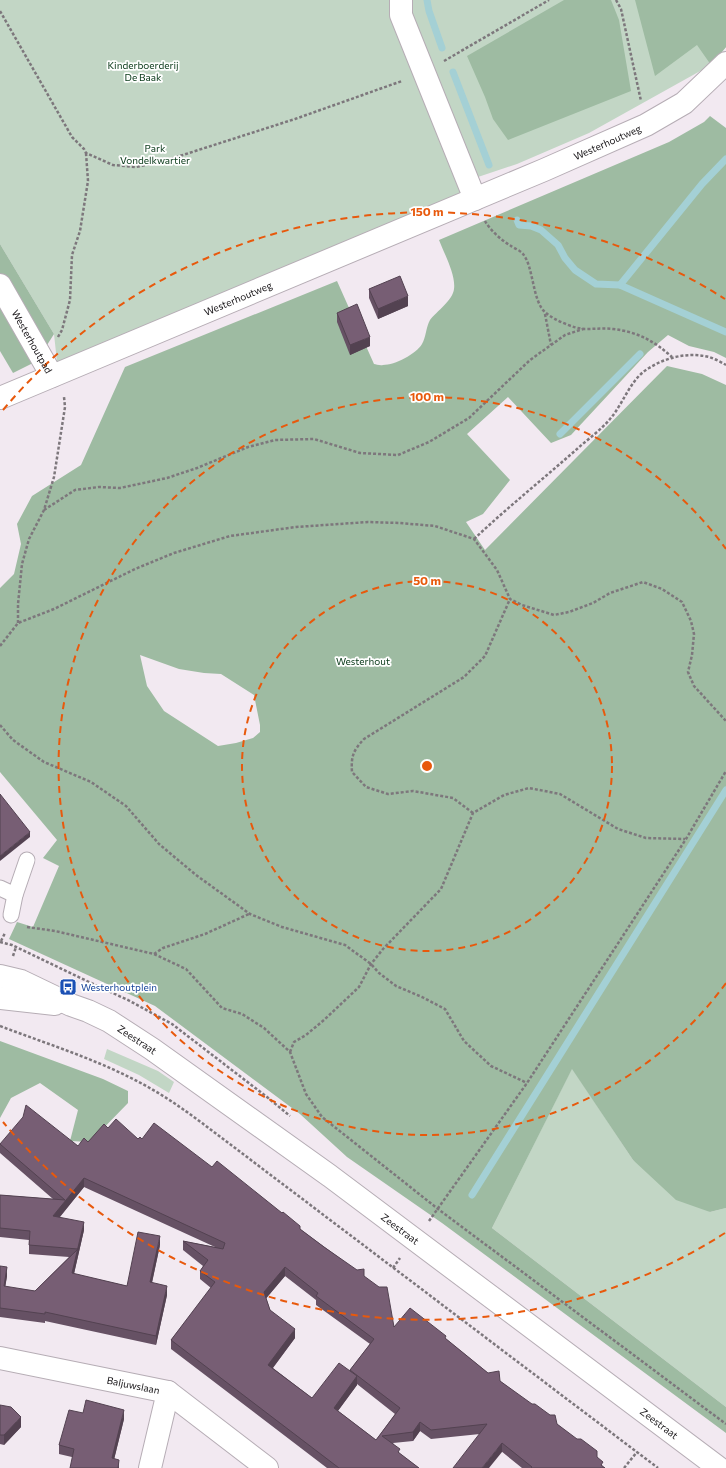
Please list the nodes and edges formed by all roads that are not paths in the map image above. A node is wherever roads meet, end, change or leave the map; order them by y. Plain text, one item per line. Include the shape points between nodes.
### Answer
1 (401, 0) edge
2 (726, 63) edge
3 (475, 199) junction
4 (0, 285) edge
5 (48, 368) junction
6 (0, 398) edge
7 (27, 860) dead end
8 (0, 888) edge
9 (15, 895) junction
10 (11, 915) dead end
11 (0, 976) edge
12 (0, 998) edge
13 (71, 1005) junction
14 (0, 1358) edge
15 (168, 1392) junction
16 (150, 1468) edge
17 (267, 1468) edge
18 (719, 1468) edge

1 - 3 street via 401,15
2 - 3 street, Westerhoutweg via 684,103 646,125
3 - 5 street, Westerhoutweg via 71,367
4 - 5 street, Westerhoutpad
5 - 6 street, Westerhoutweg
7 - 9 lane
8 - 9 lane
9 - 10 lane
11 - 13 street, Zeestraat via 21,981
12 - 13 street, Zeestraat
13 - 18 street, Zeestraat via 109,1021 152,1049 330,1176
14 - 15 street, Baljuwslaan
15 - 16 street
15 - 17 street, Baljuwslaan

